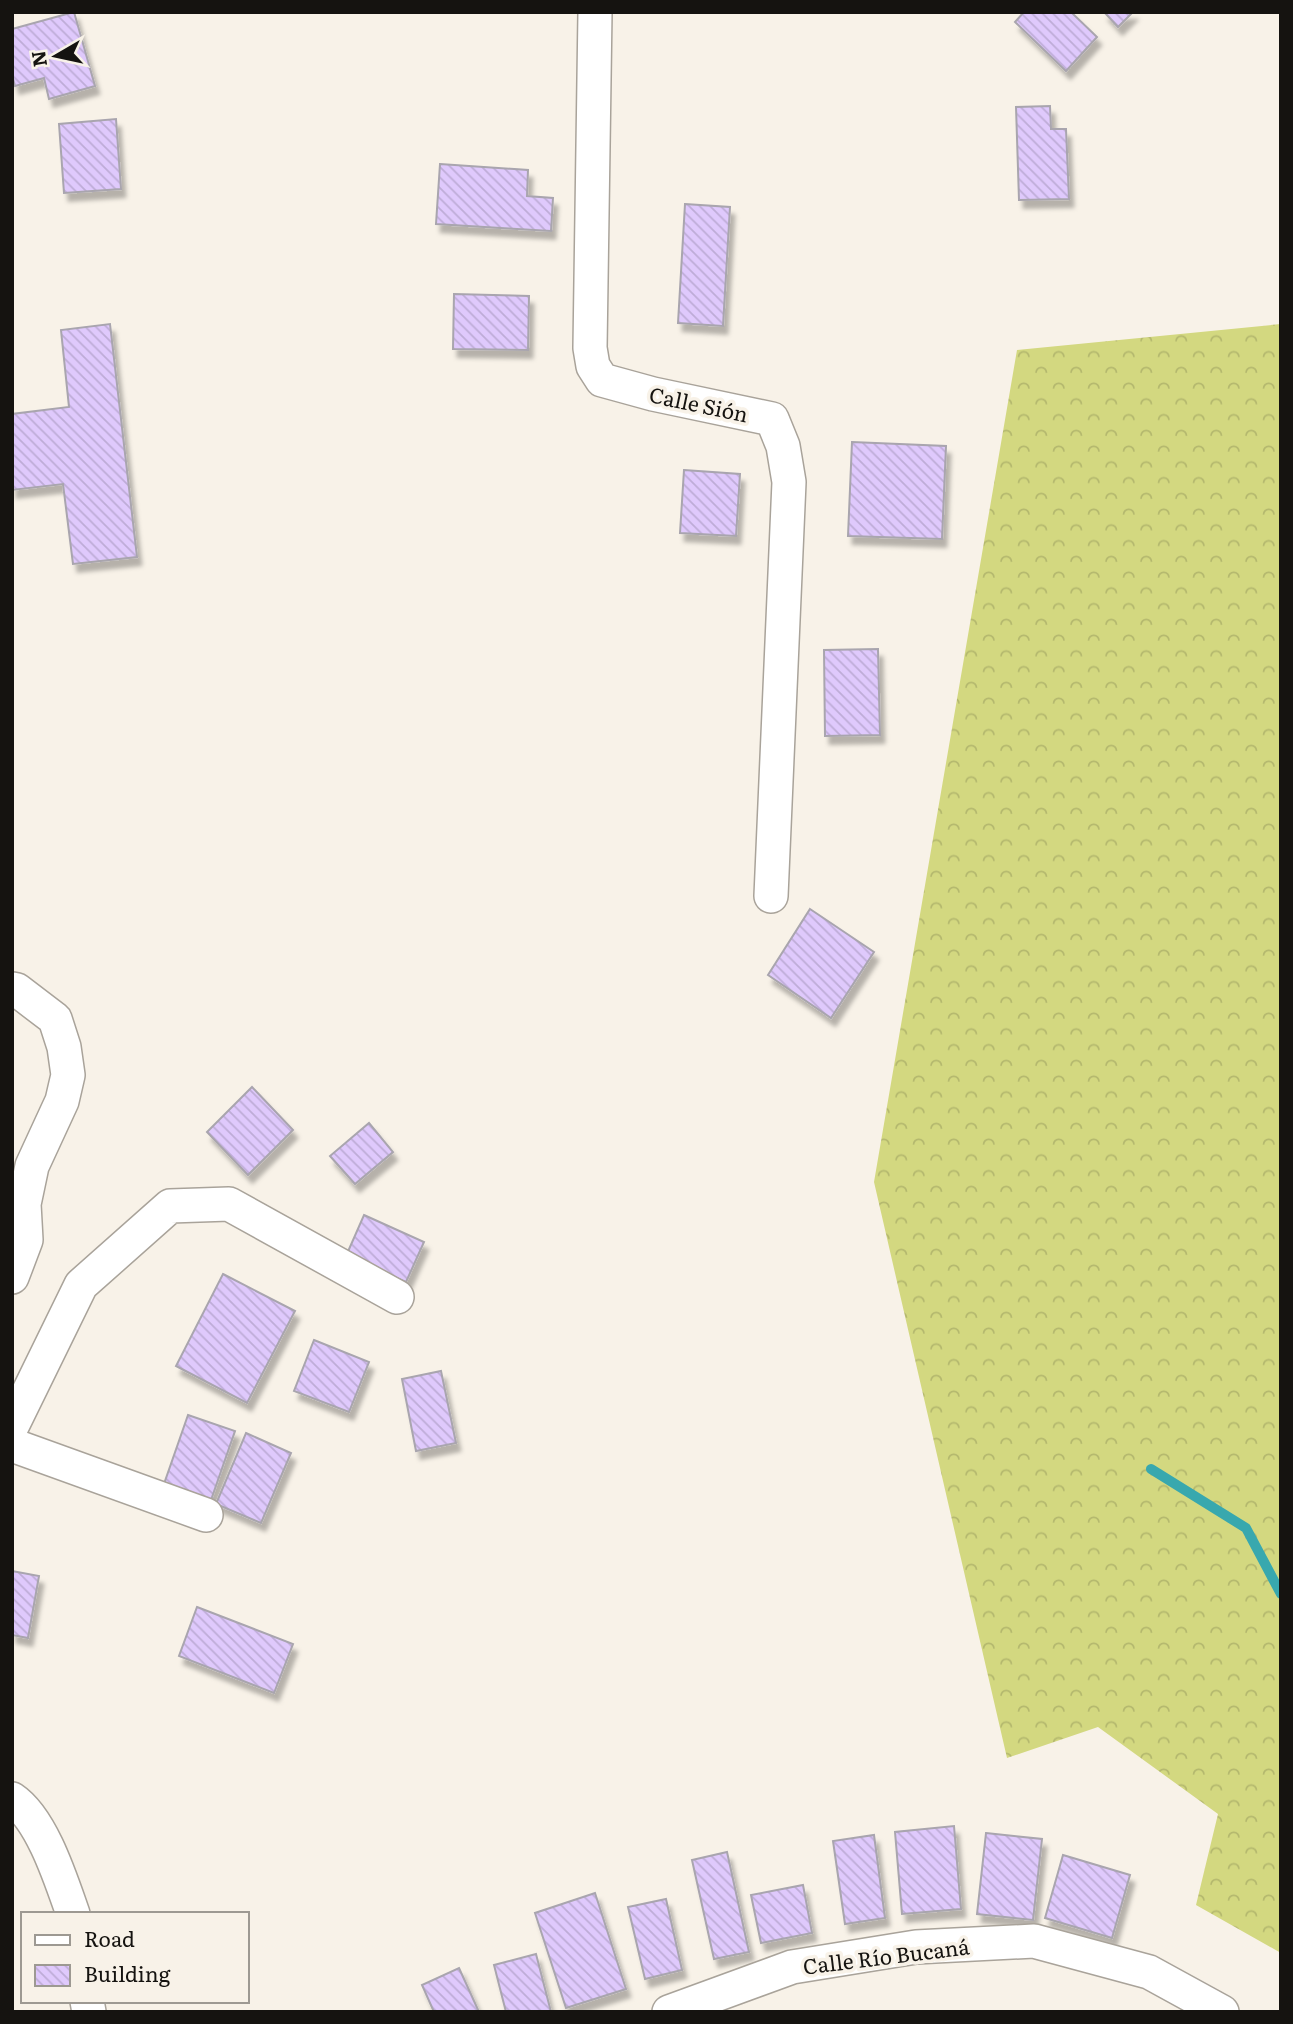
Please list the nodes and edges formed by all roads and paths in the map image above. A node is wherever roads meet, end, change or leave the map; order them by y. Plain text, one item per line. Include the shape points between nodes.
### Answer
1 (595, 12) edge
2 (771, 896) dead end
3 (12, 989) edge
4 (12, 1278) edge
5 (397, 1297) dead end
6 (12, 1426) edge
7 (12, 1445) edge
8 (206, 1515) dead end
9 (12, 1800) edge
10 (72, 1912) edge
11 (669, 2012) edge
12 (1222, 2012) edge

1 - 2 street, Calle Sión via 593,366 602,380 772,419 783,446 789,482
3 - 4 street via 55,1019 68,1075 62,1101 32,1166 24,1204 26,1240
5 - 6 street via 229,1204 170,1206 81,1285
7 - 8 street
9 - 10 street via 24,1807 54,1860
11 - 12 street, Calle Río Bucaná via 792,1967 916,1947 1034,1941 1149,1972

